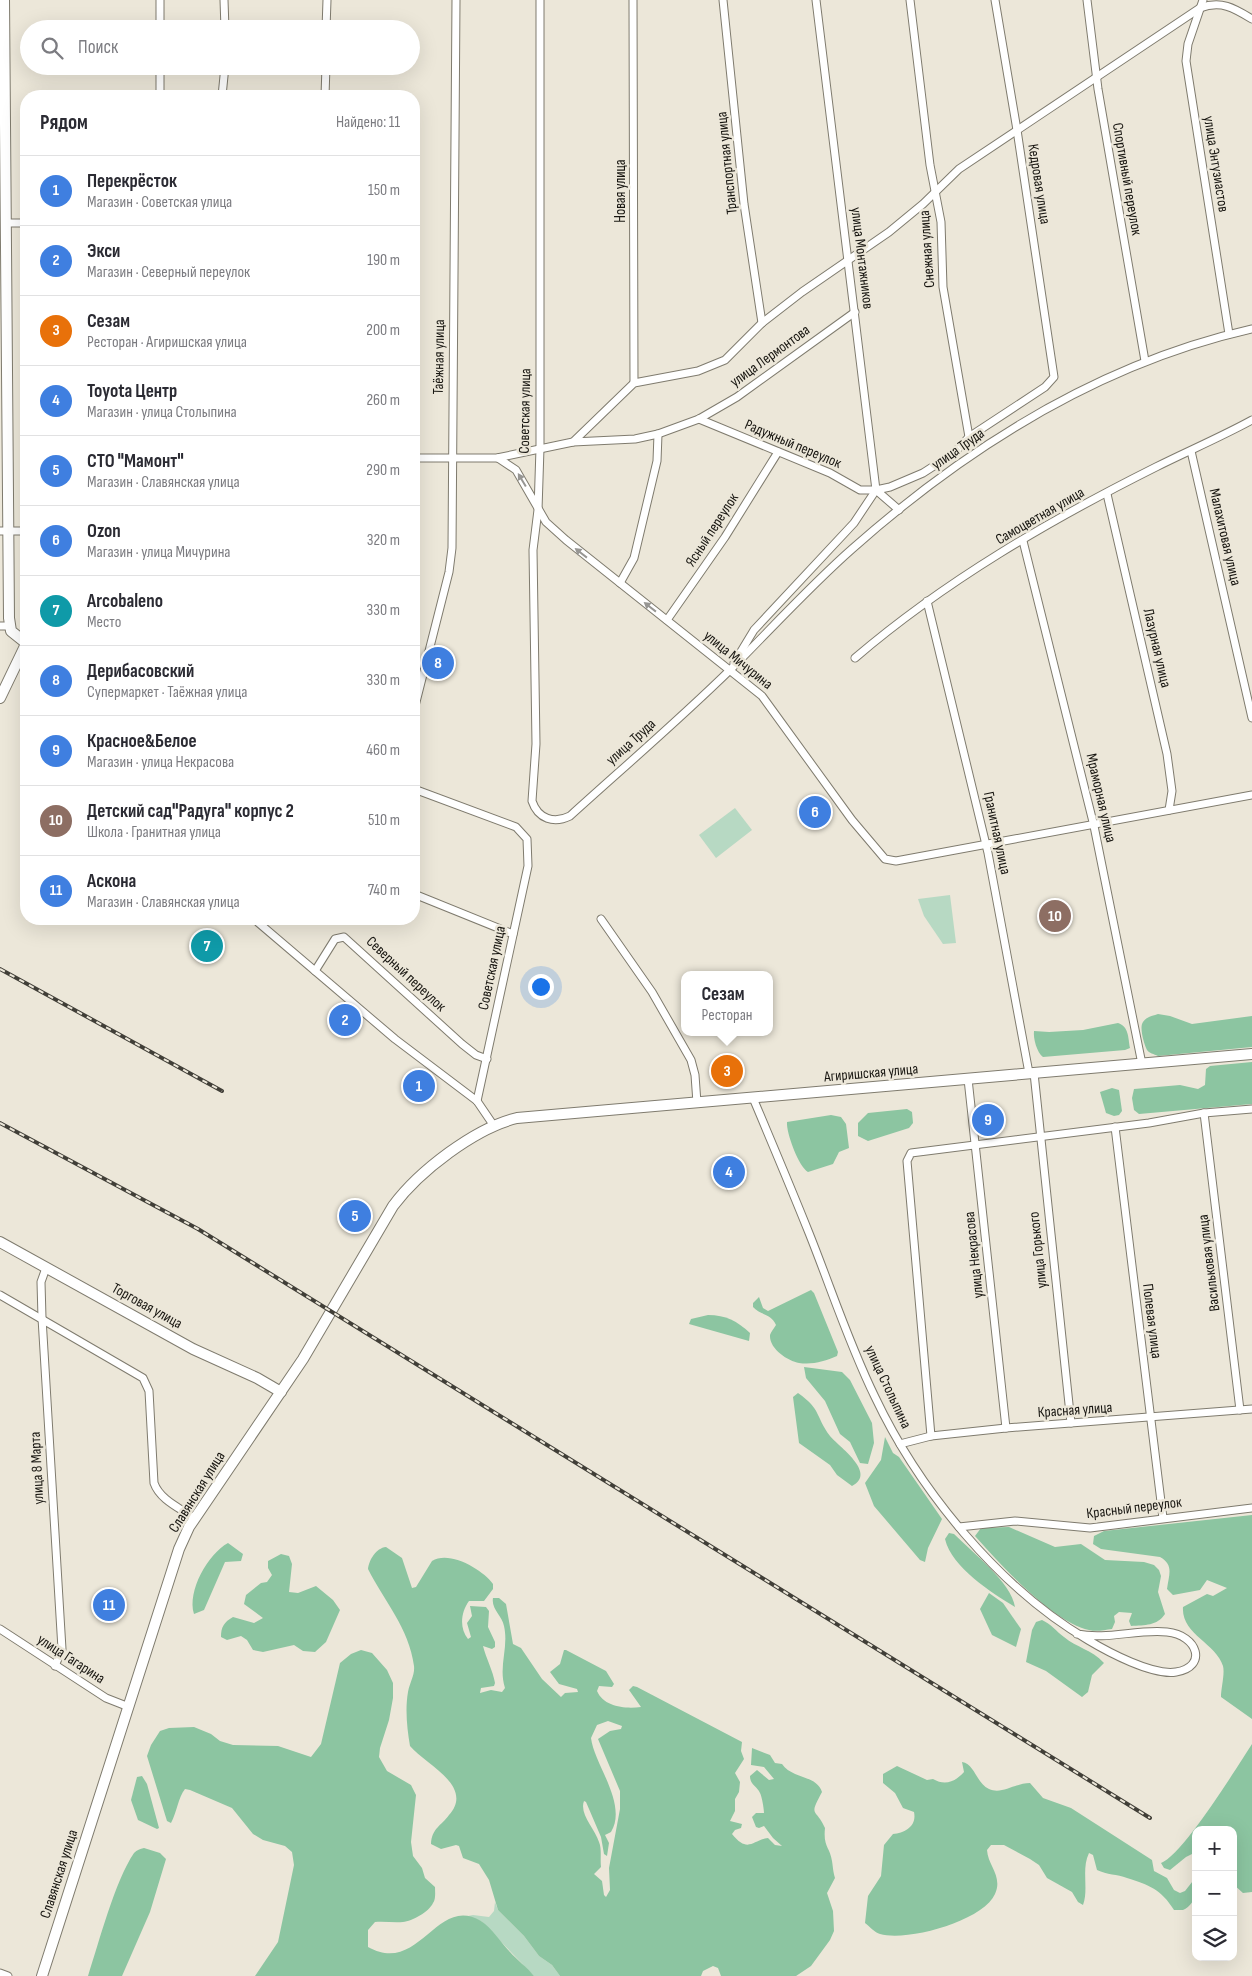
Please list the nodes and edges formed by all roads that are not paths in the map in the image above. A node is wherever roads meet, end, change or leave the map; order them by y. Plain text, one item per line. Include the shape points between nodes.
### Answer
1 (4, 0) edge
2 (160, 0) edge
3 (224, 0) edge
4 (326, 0) edge
5 (456, 0) edge
6 (540, 0) edge
7 (633, 0) edge
8 (722, 0) edge
9 (816, 0) edge
10 (910, 0) edge
11 (995, 0) edge
12 (1087, 0) edge
13 (1203, 0) edge
14 (1226, 2) edge
15 (1200, 8) junction
16 (1252, 19) edge
17 (160, 20) edge
18 (225, 20) edge
19 (326, 20) edge
20 (160, 75) edge
21 (224, 75) edge
22 (326, 75) edge
23 (1097, 77) junction
24 (160, 90) edge
25 (223, 90) edge
26 (326, 90) edge
27 (1017, 130) junction
28 (935, 193) junction
29 (6, 223) junction
30 (20, 223) edge
31 (848, 259) junction
32 (3, 282) edge
33 (855, 312) junction
34 (762, 323) junction
35 (1252, 329) edge
36 (1229, 334) junction
37 (1145, 361) junction
38 (1054, 372) joint
39 (634, 383) junction
40 (699, 419) junction
41 (1252, 420) edge
42 (658, 434) junction
43 (969, 437) junction
44 (573, 442) junction
45 (540, 448) junction
46 (1191, 451) junction
47 (778, 452) junction
48 (420, 458) edge
49 (452, 458) junction
50 (497, 458) junction
51 (876, 490) junction
52 (1107, 494) junction
53 (538, 510) junction
54 (899, 510) junction
55 (4, 531) edge
56 (20, 531) edge
57 (1023, 541) junction
58 (620, 583) junction
59 (927, 601) junction
60 (667, 620) junction
61 (7, 628) edge
62 (20, 639) edge
63 (20, 656) edge
64 (855, 658) dead end
65 (18, 660) junction
66 (729, 671) junction
67 (420, 683) edge
68 (0, 698) edge
69 (1252, 718) edge
70 (420, 792) edge
71 (1252, 795) edge
72 (1169, 810) junction
73 (545, 818) joint
74 (1094, 826) junction
75 (987, 845) junction
76 (420, 896) edge
77 (601, 918) dead end
78 (261, 925) edge
79 (513, 934) junction
80 (315, 971) junction
81 (1252, 1054) edge
82 (487, 1060) junction
83 (1142, 1064) junction
84 (1031, 1073) junction
85 (968, 1079) junction
86 (754, 1098) junction
87 (477, 1102) junction
88 (698, 1103) junction
89 (1252, 1109) edge
90 (1204, 1113) junction
91 (494, 1126) junction
92 (1115, 1127) junction
93 (1041, 1137) junction
94 (976, 1145) junction
95 (0, 1242) edge
96 (46, 1268) junction
97 (0, 1294) edge
98 (42, 1318) junction
99 (281, 1392) junction
100 (1252, 1409) edge
101 (1240, 1410) junction
102 (1150, 1418) junction
103 (1071, 1423) junction
104 (1006, 1428) junction
105 (931, 1436) junction
106 (900, 1444) junction
107 (1252, 1508) edge
108 (194, 1518) junction
109 (1163, 1518) junction
110 (959, 1527) junction
111 (0, 1628) edge
112 (1077, 1634) junction
113 (55, 1666) junction
114 (129, 1707) junction
115 (0, 1973) edge
116 (8, 1976) edge
117 (42, 1976) edge

1 - 29 street
2 - 17 street
3 - 18 street
4 - 19 street
5 - 49 street, Таёжная улица
6 - 45 street, Советская улица
7 - 39 street, Новая улица
8 - 34 street, Транспортная улица via 744,204
9 - 31 street, улица Монтажников
10 - 28 street, Снежная улица
11 - 27 street, Кедровая улица
12 - 23 street, Спортивный переулок
13 - 15 street, улица Энтузиастов
14 - 15 street
14 - 16 street
15 - 23 street
15 - 36 street, улица Энтузиастов via 1186,61
20 - 24 street
21 - 25 street
22 - 26 street
23 - 27 street
23 - 37 street, Спортивный переулок
27 - 28 street via 959,169
27 - 38 street, Кедровая улица
28 - 31 street via 889,232
28 - 43 street, Снежная улица via 941,222 943,287
29 - 30 street
29 - 32 street
31 - 33 street, улица Монтажников
31 - 34 street
32 - 55 street
33 - 40 street, улица Лермонтова via 737,397
33 - 51 street, улица Монтажников
34 - 39 street via 734,352 713,366
35 - 36 street, улица Труда
36 - 37 street, улица Труда
37 - 54 street, улица Труда via 1060,401 1015,427
38 - 43 street, улица Труда via 1052,382
39 - 44 street
40 - 42 street, улица Лермонтова
40 - 47 street, Радужный переулок
41 - 46 street, Самоцветная улица
42 - 44 street, улица Лермонтова via 620,441
42 - 58 street via 657,461 634,558
43 - 51 street, улица Труда via 954,453 923,473
44 - 45 street, улица Лермонтова
45 - 50 street, улица Лермонтова
45 - 53 street, Советская улица
46 - 52 street, Самоцветная улица
46 - 69 street, Малахитовая улица
47 - 51 street, Радужный переулок via 830,473 860,490
47 - 60 street, Ясный переулок via 725,537
48 - 49 street, улица Лермонтова
49 - 50 street, улица Лермонтова
49 - 67 street, Таёжная улица via 449,572
53 -> 50 street, улица Мичурина via 516,470
51 - 54 street
51 - 66 street, улица Труда via 854,523 754,630
52 - 57 street, Самоцветная улица
52 - 72 street, Лазурная улица via 1167,754 1172,791
58 -> 53 street, улица Мичурина via 566,540
53 - 73 street, Советская улица via 533,550 536,744 532,801 534,808
54 - 66 street, улица Труда via 852,550
55 - 56 street
55 - 61 street
57 - 59 street, Самоцветная улица
57 - 74 street, Мраморная улица
60 -> 58 street, улица Мичурина
59 - 64 street, Самоцветная улица
59 - 75 street, Гранитная улица
60 - 66 street, улица Мичурина
61 - 62 street
61 - 65 street via 18,645
63 - 65 street
65 - 68 street
66 - 73 street, улица Труда via 570,816 556,820
66 - 75 street, улица Мичурина via 769,703 881,857 889,860
70 - 79 street, Советская улица via 516,827 527,839 528,866
71 - 72 street
72 - 74 street
74 - 75 street
74 - 83 street, Мраморная улица
75 - 84 street, Гранитная улица
76 - 79 street
77 - 88 street via 649,987 691,1060
78 - 80 street
79 - 82 street, Советская улица
80 - 82 street, Северный переулок via 335,939 344,937 462,1044
80 - 87 street via 394,1039
81 - 83 street, Агиришская улица
82 - 87 street, Советская улица
83 - 84 street, Агиришская улица
84 - 85 street, Агиришская улица
84 - 93 street, улица Горького
85 - 86 street, Агиришская улица
85 - 94 street, улица Некрасова
86 - 88 street, Агиришская улица
86 - 106 street, улица Столыпина via 862,1370
87 - 91 street
88 - 91 street, Агиришская улица via 517,1118
89 - 90 street
90 - 92 street
90 - 101 street, Васильковая улица
91 - 99 street, Славянская улица via 430,1166 402,1194
92 - 93 street
92 - 102 street, Полевая улица
93 - 94 street
93 - 103 street, улица Горького
94 - 104 street, улица Некрасова
94 - 105 street, улица Столыпина via 914,1151 907,1161
95 - 96 street, Торговая улица
96 - 98 street, улица 8 Марта via 41,1282
96 - 99 street, Торговая улица via 193,1349
97 - 98 street
98 - 108 street via 143,1378 149,1391 149,1427 156,1490
98 - 113 street, улица 8 Марта via 62,1649
99 - 108 street, Славянская улица
100 - 101 street, Красная улица
101 - 102 street, Красная улица
102 - 103 street, Красная улица
102 - 109 street, Полевая улица
103 - 104 street, Красная улица
104 - 105 street, Красная улица
105 - 106 street, Красная улица
106 - 110 street, улица Столыпина
107 - 109 street, Красный переулок
108 - 114 street, Славянская улица via 179,1549
109 - 110 street, Красный переулок via 1090,1528 1015,1521
110 - 112 street, улица Столыпина via 1034,1604
111 - 113 street, улица Гагарина
112 - 112 street, улица Столыпина via 1122,1658 1165,1672 1182,1671 1196,1655 1192,1643 1169,1632 1097,1637
113 - 114 street, улица Гагарина via 106,1698
114 - 117 street, Славянская улица
115 - 116 street

